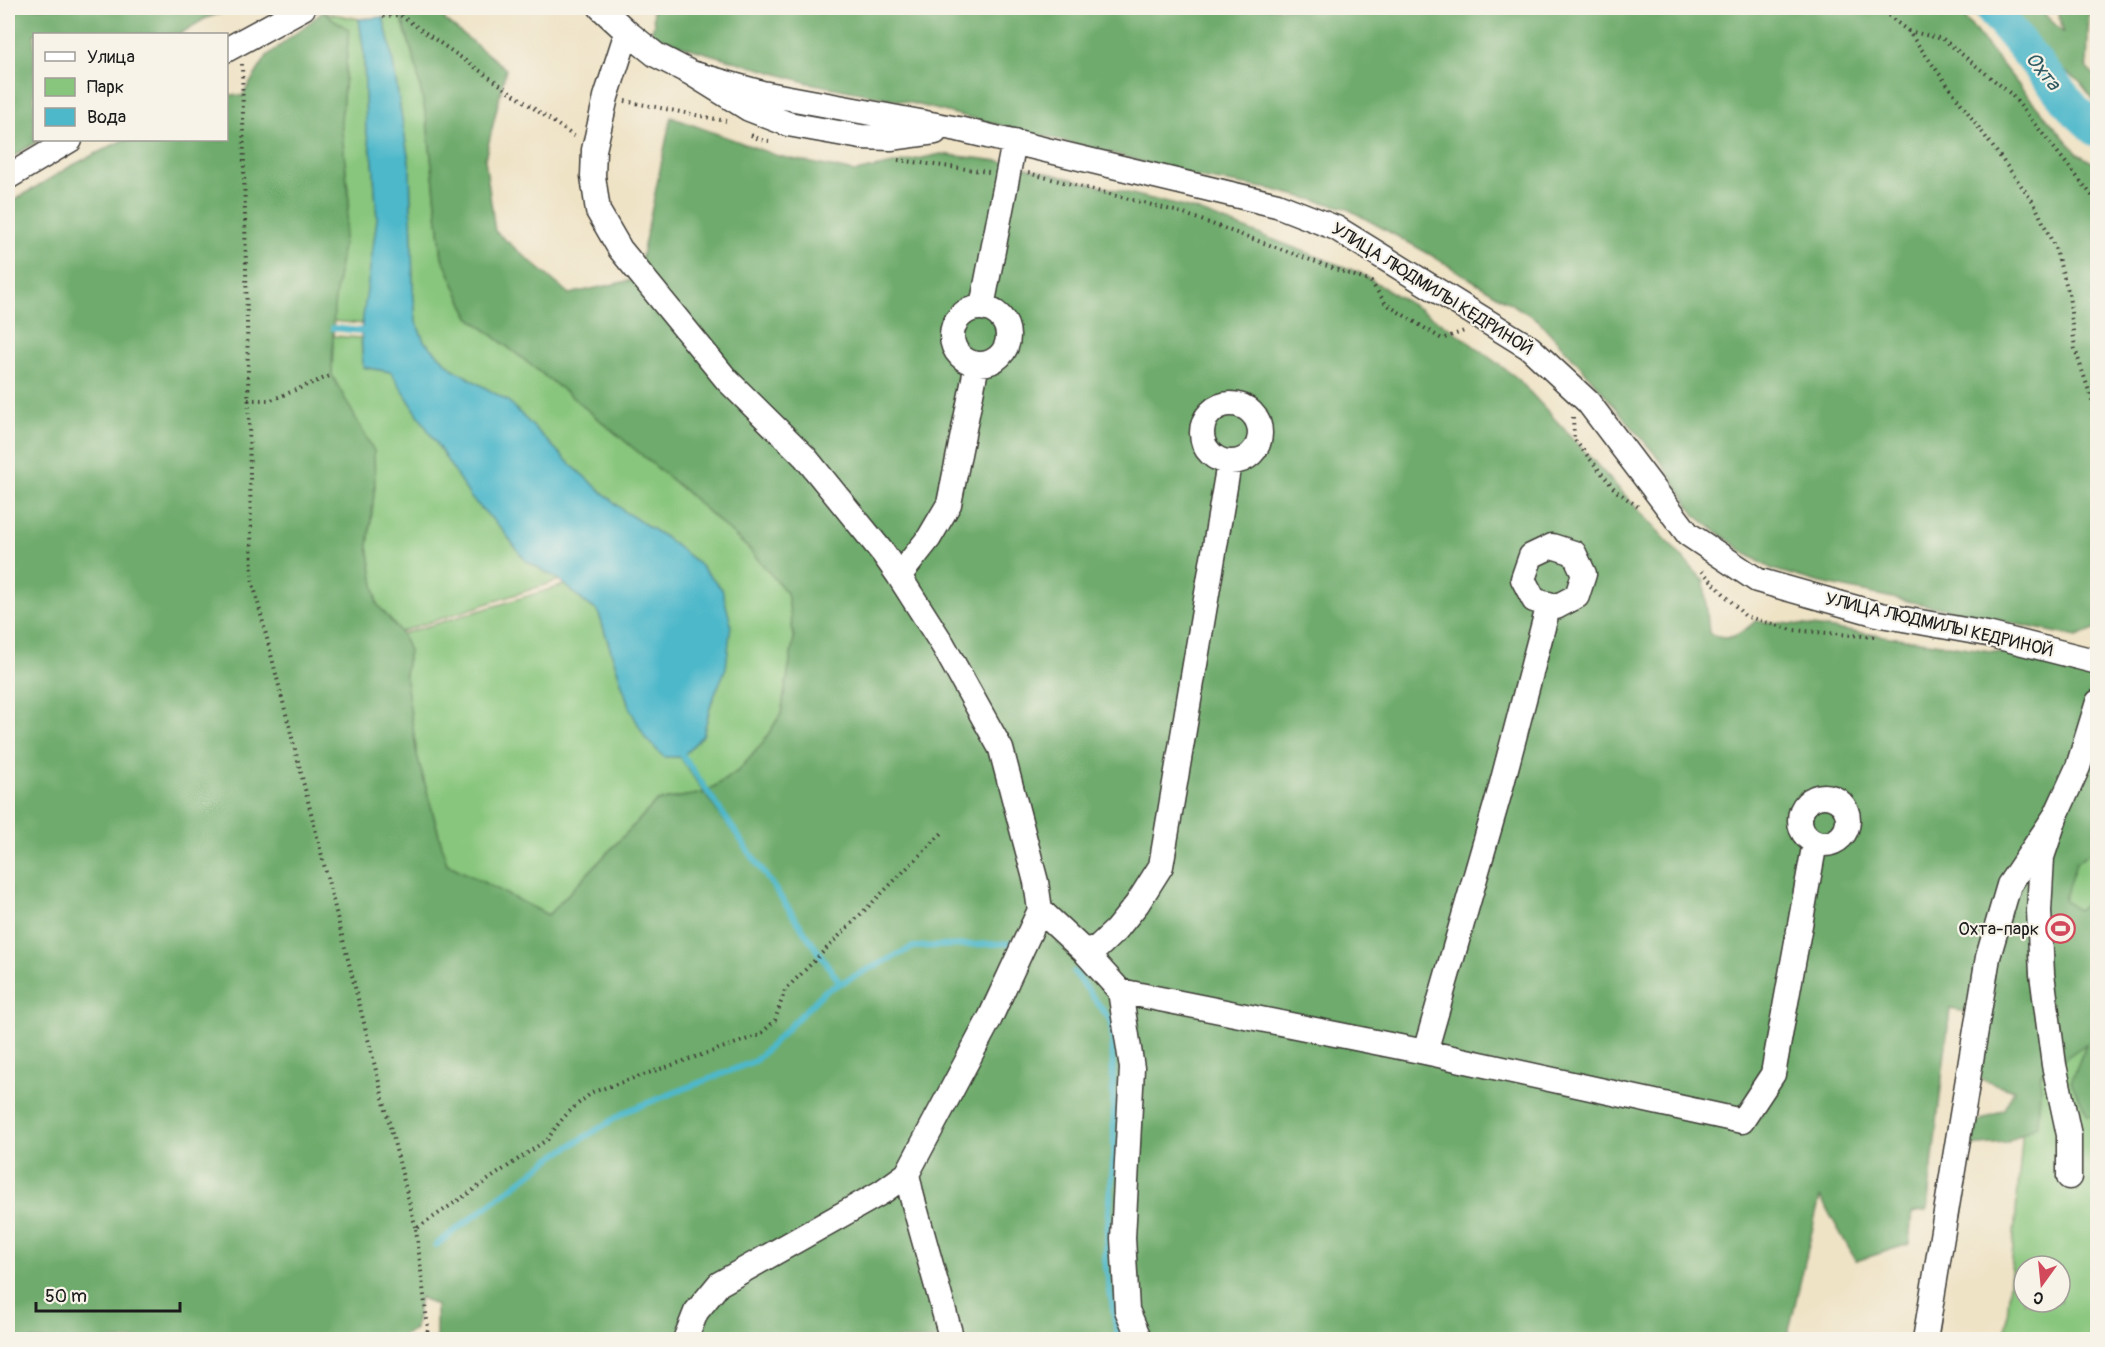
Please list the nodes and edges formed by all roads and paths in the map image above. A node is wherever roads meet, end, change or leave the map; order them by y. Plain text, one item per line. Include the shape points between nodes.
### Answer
1 (303, 8) edge
2 (1879, 8) edge
3 (383, 16) dead end
4 (618, 17) edge
5 (1908, 31) junction
6 (234, 45) edge
7 (606, 97) junction
8 (728, 122) dead end
9 (744, 131) dead end
10 (68, 141) edge
11 (773, 142) dead end
12 (1014, 142) junction
13 (594, 150) junction
14 (891, 159) dead end
15 (1009, 168) junction
16 (8, 177) edge
17 (2097, 204) edge
18 (982, 307) junction
19 (1464, 331) dead end
20 (977, 364) junction
21 (332, 375) dead end
22 (248, 400) junction
23 (1565, 409) dead end
24 (2097, 418) edge
25 (1229, 463) dead end
26 (1641, 509) dead end
27 (1697, 565) dead end
28 (900, 576) junction
29 (1549, 604) dead end
30 (1884, 638) dead end
31 (2097, 662) edge
32 (2097, 702) edge
33 (2056, 815) junction
34 (944, 831) dead end
35 (1815, 842) dead end
36 (1040, 910) junction
37 (1084, 951) junction
38 (1120, 991) junction
39 (1425, 1052) junction
40 (908, 1174) junction
41 (2069, 1177) dead end
42 (416, 1229) junction
43 (425, 1340) edge
44 (685, 1340) edge
45 (952, 1340) edge
46 (1140, 1340) edge
47 (1925, 1340) edge

1 - 6 street
2 - 5 path
3 - 13 path via 400,15
4 - 7 street
4 - 12 street, УЛИЦА ЛЮДМИЛЫ КЕДРИНОЙ via 656,55 749,109 788,124 861,137 891,138 958,129
5 - 17 path via 1943,39 2011,94
5 - 24 path via 2034,203 2055,248 2066,285 2075,349
6 - 22 path via 241,75
7 - 8 path
7 - 13 street
9 - 11 path
10 - 16 street
12 - 15 street
12 - 31 street, УЛИЦА ЛЮДМИЛЫ КЕДРИНОЙ via 1277,205 1336,228 1530,348 1588,402 1688,534 1756,580 1881,615 1987,634
13 - 28 street via 598,211 620,249 727,380 805,457
14 - 15 path via 985,173
15 - 18 street
15 - 19 path via 1179,212 1371,282 1386,304 1442,339
18 - 20 street via 965,311 954,325 952,342 961,357
18 - 20 street via 999,314 1008,330 1006,347 995,360
20 - 28 street via 949,504 930,538
21 - 22 path via 271,400
22 - 42 path via 252,579
23 - 26 path via 1574,417 1574,439 1616,491
25 - 37 street via 1161,866 1116,930 1098,947
27 - 30 path via 1745,616 1793,630
28 - 36 street via 1001,749
29 - 39 street
32 - 33 street via 2078,767
33 - 41 street via 2042,857 2038,911 2054,1065 2069,1136
33 - 47 street via 2009,885 1988,957
34 - 42 path via 786,990 775,1020 760,1035 593,1092 558,1122 548,1139
35 - 39 street via 1773,1074 1742,1121
36 - 37 street
36 - 40 street via 990,1018
37 - 38 street
38 - 39 street
38 - 46 street via 1132,1068 1123,1238 1127,1310
40 - 44 street via 719,1284 696,1312
40 - 45 street
42 - 43 path via 428,1329

